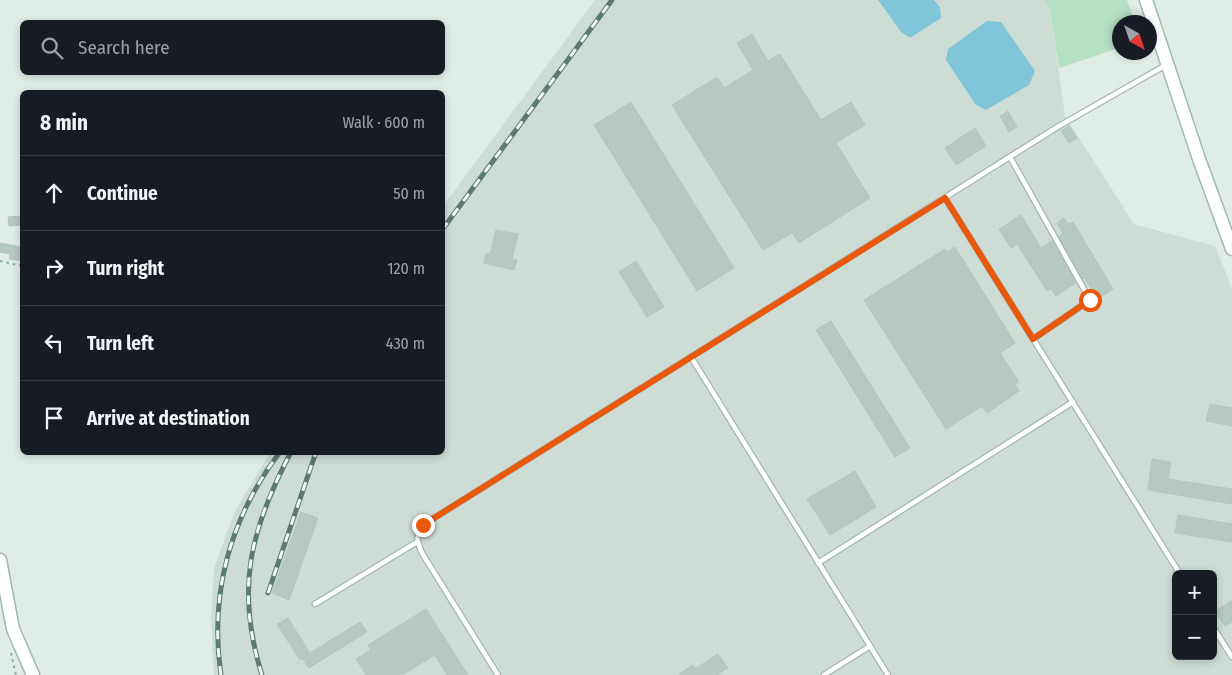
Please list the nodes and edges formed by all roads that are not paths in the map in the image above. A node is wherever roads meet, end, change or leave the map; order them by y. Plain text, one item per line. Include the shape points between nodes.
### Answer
1 (1146, 0) edge
2 (1167, 64) junction
3 (1010, 157) junction
4 (945, 198) junction
5 (1232, 250) edge
6 (1033, 339) junction
7 (691, 357) junction
8 (1072, 402) junction
9 (417, 542) junction
10 (0, 560) edge
11 (818, 563) junction
12 (1177, 570) edge
13 (315, 604) dead end
14 (1217, 633) edge
15 (870, 646) junction
16 (1232, 657) edge
17 (33, 675) edge
18 (498, 675) edge
19 (824, 675) edge
20 (888, 675) edge

1 - 2 main road
2 - 3 lane
2 - 5 main road
3 - 4 lane
3 - 6 lane via 1090,300
4 - 6 lane
4 - 7 lane
6 - 8 lane
7 - 9 lane via 435,516 416,534
7 - 11 lane
8 - 11 lane
8 - 12 lane
9 - 13 lane
9 - 18 lane
10 - 17 main road via 13,629
11 - 15 lane
14 - 16 lane
15 - 19 lane
15 - 20 lane

